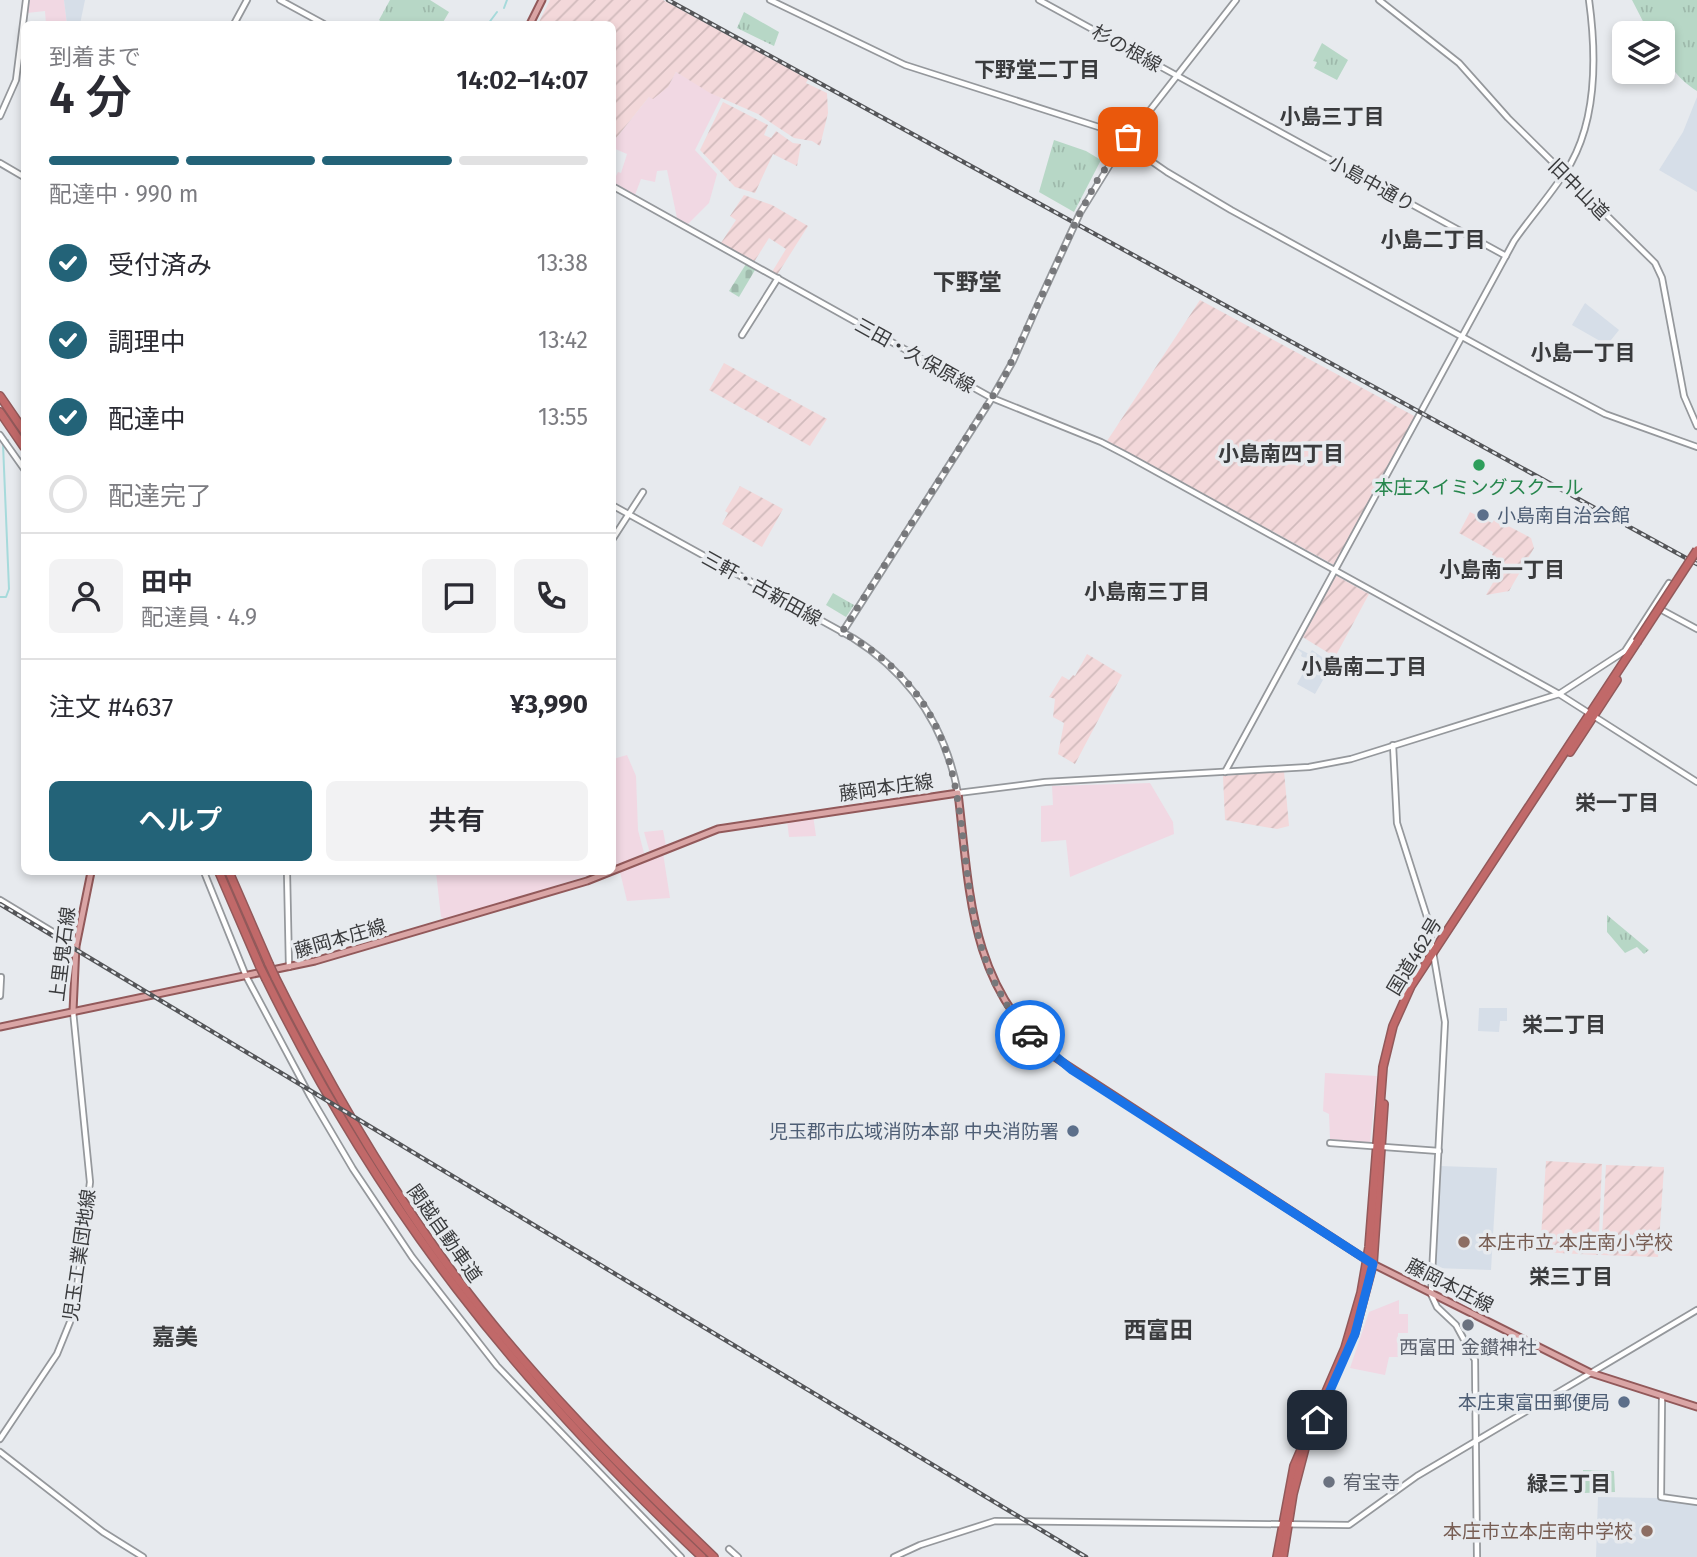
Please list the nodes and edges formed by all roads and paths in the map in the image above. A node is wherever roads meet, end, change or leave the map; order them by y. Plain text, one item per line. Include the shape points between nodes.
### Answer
1 (26, 0) edge
2 (247, 0) edge
3 (281, 0) edge
4 (542, 0) edge
5 (770, 0) edge
6 (1039, 0) edge
7 (1236, 0) edge
8 (1379, 0) edge
9 (1589, 0) edge
10 (24, 21) edge
11 (236, 21) edge
12 (319, 21) edge
13 (532, 21) edge
14 (21, 46) edge
15 (1177, 76) junction
16 (0, 116) edge
17 (1124, 142) junction
18 (0, 163) edge
19 (1564, 174) junction
20 (21, 175) edge
21 (616, 188) edge
22 (1506, 256) junction
23 (778, 278) junction
24 (742, 335) dead end
25 (1462, 337) junction
26 (0, 396) edge
27 (992, 398) junction
28 (0, 412) edge
29 (1697, 426) edge
30 (21, 427) edge
31 (0, 435) edge
32 (21, 443) edge
33 (1697, 447) edge
34 (21, 465) edge
35 (643, 492) dead end
36 (616, 507) edge
37 (628, 514) junction
38 (616, 534) edge
39 (1697, 550) edge
40 (1697, 558) edge
41 (1334, 570) junction
42 (1669, 583) dead end
43 (1655, 605) junction
44 (1697, 629) edge
45 (842, 632) junction
46 (1638, 643) junction
47 (1559, 694) junction
48 (1591, 715) junction
49 (1393, 745) junction
50 (1225, 773) junction
51 (1697, 782) edge
52 (957, 793) junction
53 (616, 869) edge
54 (90, 875) edge
55 (206, 875) edge
56 (220, 875) edge
57 (230, 875) edge
58 (287, 875) edge
59 (602, 875) edge
60 (0, 900) edge
61 (76, 946) junction
62 (1435, 953) junction
63 (290, 968) junction
64 (246, 976) junction
65 (1, 977) edge
66 (0, 996) edge
67 (73, 1011) junction
68 (0, 1027) edge
69 (1329, 1143) dead end
70 (1378, 1146) junction
71 (1439, 1151) junction
72 (1370, 1262) junction
73 (1431, 1294) junction
74 (1697, 1310) edge
75 (1591, 1373) junction
76 (1662, 1397) junction
77 (1697, 1407) edge
78 (0, 1439) edge
79 (1475, 1442) junction
80 (0, 1452) edge
81 (1697, 1502) edge
82 (1285, 1525) junction
83 (729, 1549) dead end
84 (1278, 1555) edge
85 (142, 1557) edge
86 (681, 1557) edge
87 (702, 1557) edge
88 (714, 1557) edge
89 (738, 1557) edge
90 (894, 1557) edge
91 (1477, 1557) edge

1 - 10 street
2 - 11 street
3 - 12 street
4 - 13 main road
5 - 17 street via 905,65 1087,121
6 - 15 street, 杉の根線
7 - 15 street
8 - 19 street, 旧中山道 via 1459,63
9 - 19 street via 1590,101 1583,134
14 - 16 street via 18,73
15 - 17 street
15 - 22 street, 小島中通り
17 - 25 street via 1231,209
17 - 27 street, bridge via 1080,213
18 - 20 street
19 - 22 street
19 - 29 street, 旧中山道 via 1660,271 1684,396
21 - 23 street, 三田・久保原線
22 - 25 street
23 - 24 street
23 - 27 street, 三田・久保原線
25 - 33 street via 1605,414
25 - 41 street
26 - 30 highway
27 - 41 street, 三田・久保原線 via 1101,442
27 - 45 street
28 - 32 highway
31 - 34 street
35 - 37 street
36 - 37 street, 三軒・古新田線
37 - 38 street
37 - 45 street, 三軒・古新田線
39 - 46 highway, 国道462号, bridge
40 - 46 highway, 国道462号, bridge
41 - 47 street, 三田・久保原線
41 - 50 street
42 - 43 street
43 - 44 street
43 - 47 street via 1625,651
45 - 52 street, 三軒・古新田線 via 883,659 916,693 940,733
46 - 48 highway, 国道462号
47 - 48 street, 三田・久保原線
47 - 49 street
48 - 51 street, 三田・久保原線
48 - 62 highway, 国道462号
49 - 50 street via 1329,764
49 - 62 street via 1397,823
50 - 52 street via 1045,782
52 - 53 main road, 藤岡本庄線 via 718,829
52 - 72 main road, 藤岡本庄線 via 977,939 993,984 1013,1016 1038,1044 1072,1070
54 - 61 main road, 上里鬼石線
55 - 64 street
56 - 87 highway, 関越自動車道, bridge via 260,967 342,1124 449,1283 570,1426
57 - 88 highway, 関越自動車道, bridge via 275,977 374,1156 456,1278 576,1420
58 - 63 street
59 - 63 main road, 藤岡本庄線
60 - 61 street
61 - 67 main road, 上里鬼石線
62 - 70 highway, 国道462号 via 1397,1027
62 - 71 street via 1446,1030
63 - 64 main road, 藤岡本庄線
64 - 67 main road, 藤岡本庄線
64 - 86 street via 328,1130 412,1257 518,1389
65 - 66 street
67 - 68 main road, 上里鬼石線
67 - 78 street, 児玉工業団地線 via 90,1182 76,1295 71,1322 57,1354
69 - 70 street
70 - 71 street
70 - 72 highway, 国道462号
71 - 73 street
72 - 73 main road, 藤岡本庄線
72 - 82 highway, 国道462号 via 1352,1341 1303,1455
73 - 75 main road, 藤岡本庄線
73 - 79 street via 1456,1325 1475,1360
74 - 75 street
75 - 76 main road, 藤岡本庄線
75 - 79 street
76 - 77 main road, 藤岡本庄線
76 - 81 street via 1661,1497
79 - 82 street via 1402,1485 1351,1524
79 - 91 street
80 - 85 street
82 - 84 highway, 国道462号
82 - 90 street via 995,1521
83 - 89 street

